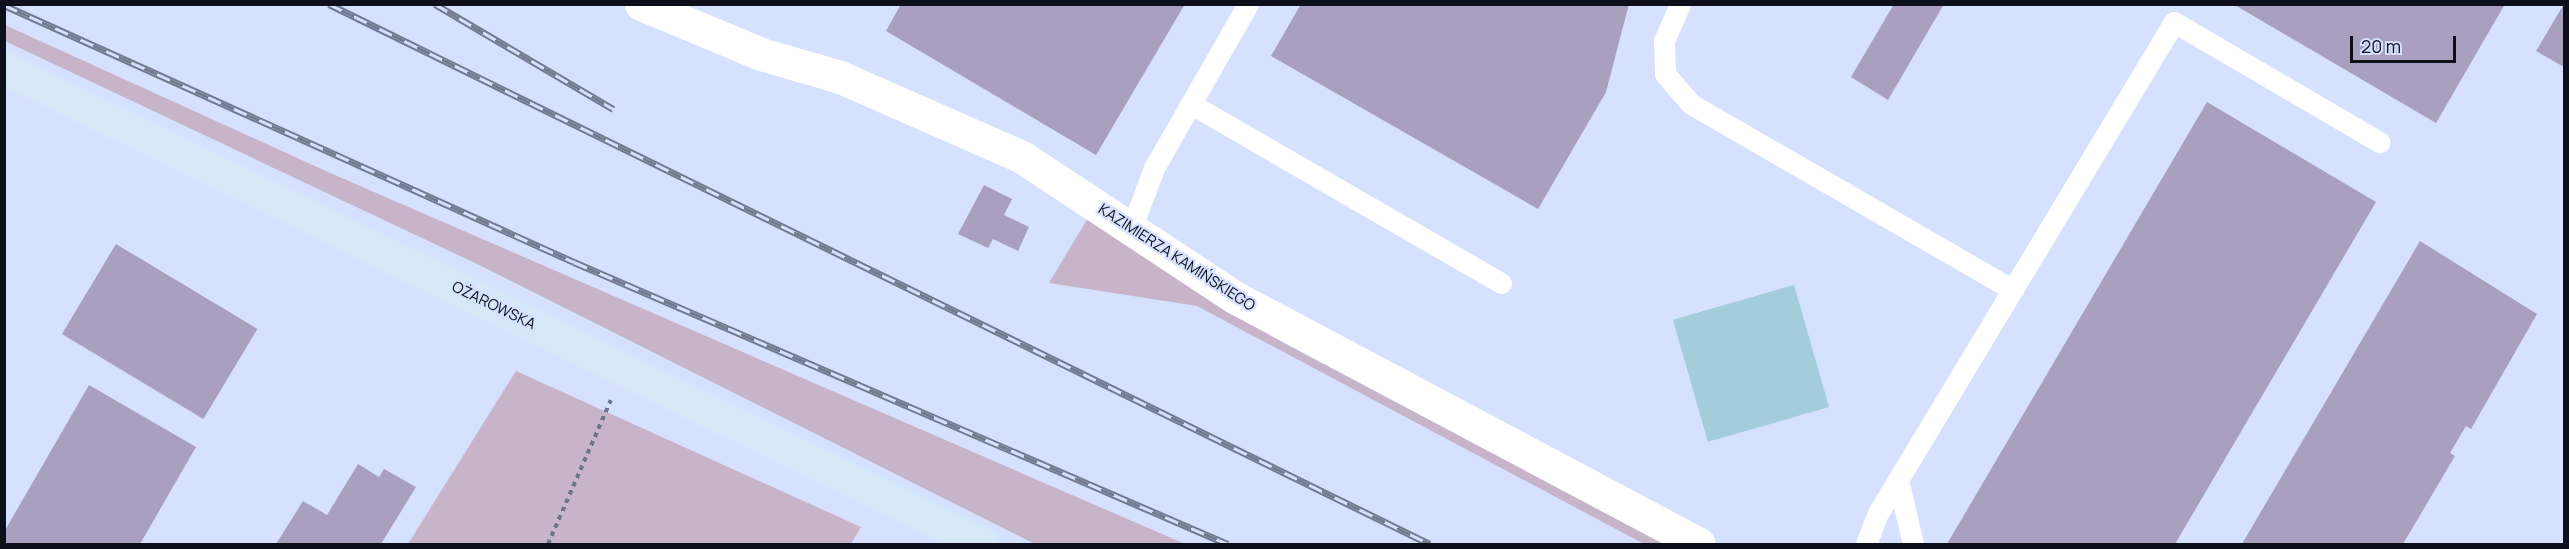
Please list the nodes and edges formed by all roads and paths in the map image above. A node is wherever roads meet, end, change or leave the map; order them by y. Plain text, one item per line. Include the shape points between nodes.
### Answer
1 (641, 4) edge
2 (1248, 4) edge
3 (1680, 4) edge
4 (4, 68) edge
5 (1191, 104) junction
6 (2379, 142) dead end
7 (1131, 229) junction
8 (1501, 283) dead end
9 (2013, 290) junction
10 (625, 370) junction
11 (1898, 480) junction
12 (548, 544) edge
13 (982, 544) edge
14 (1699, 544) edge
15 (1866, 544) edge
16 (1913, 544) edge

1 - 7 street, KAZIMIERZA KAMIŃSKIEGO via 761,54 840,76 1022,157
2 - 5 lane
3 - 9 lane via 1664,41 1665,74 1691,104
4 - 10 main road, OŻAROWSKA
5 - 7 lane via 1154,168
5 - 8 lane
6 - 9 lane via 2174,22
7 - 14 street, KAZIMIERZA KAMIŃSKIEGO via 1236,298
9 - 11 lane
10 - 12 path
10 - 13 main road, OŻAROWSKA
11 - 15 lane
11 - 16 lane

